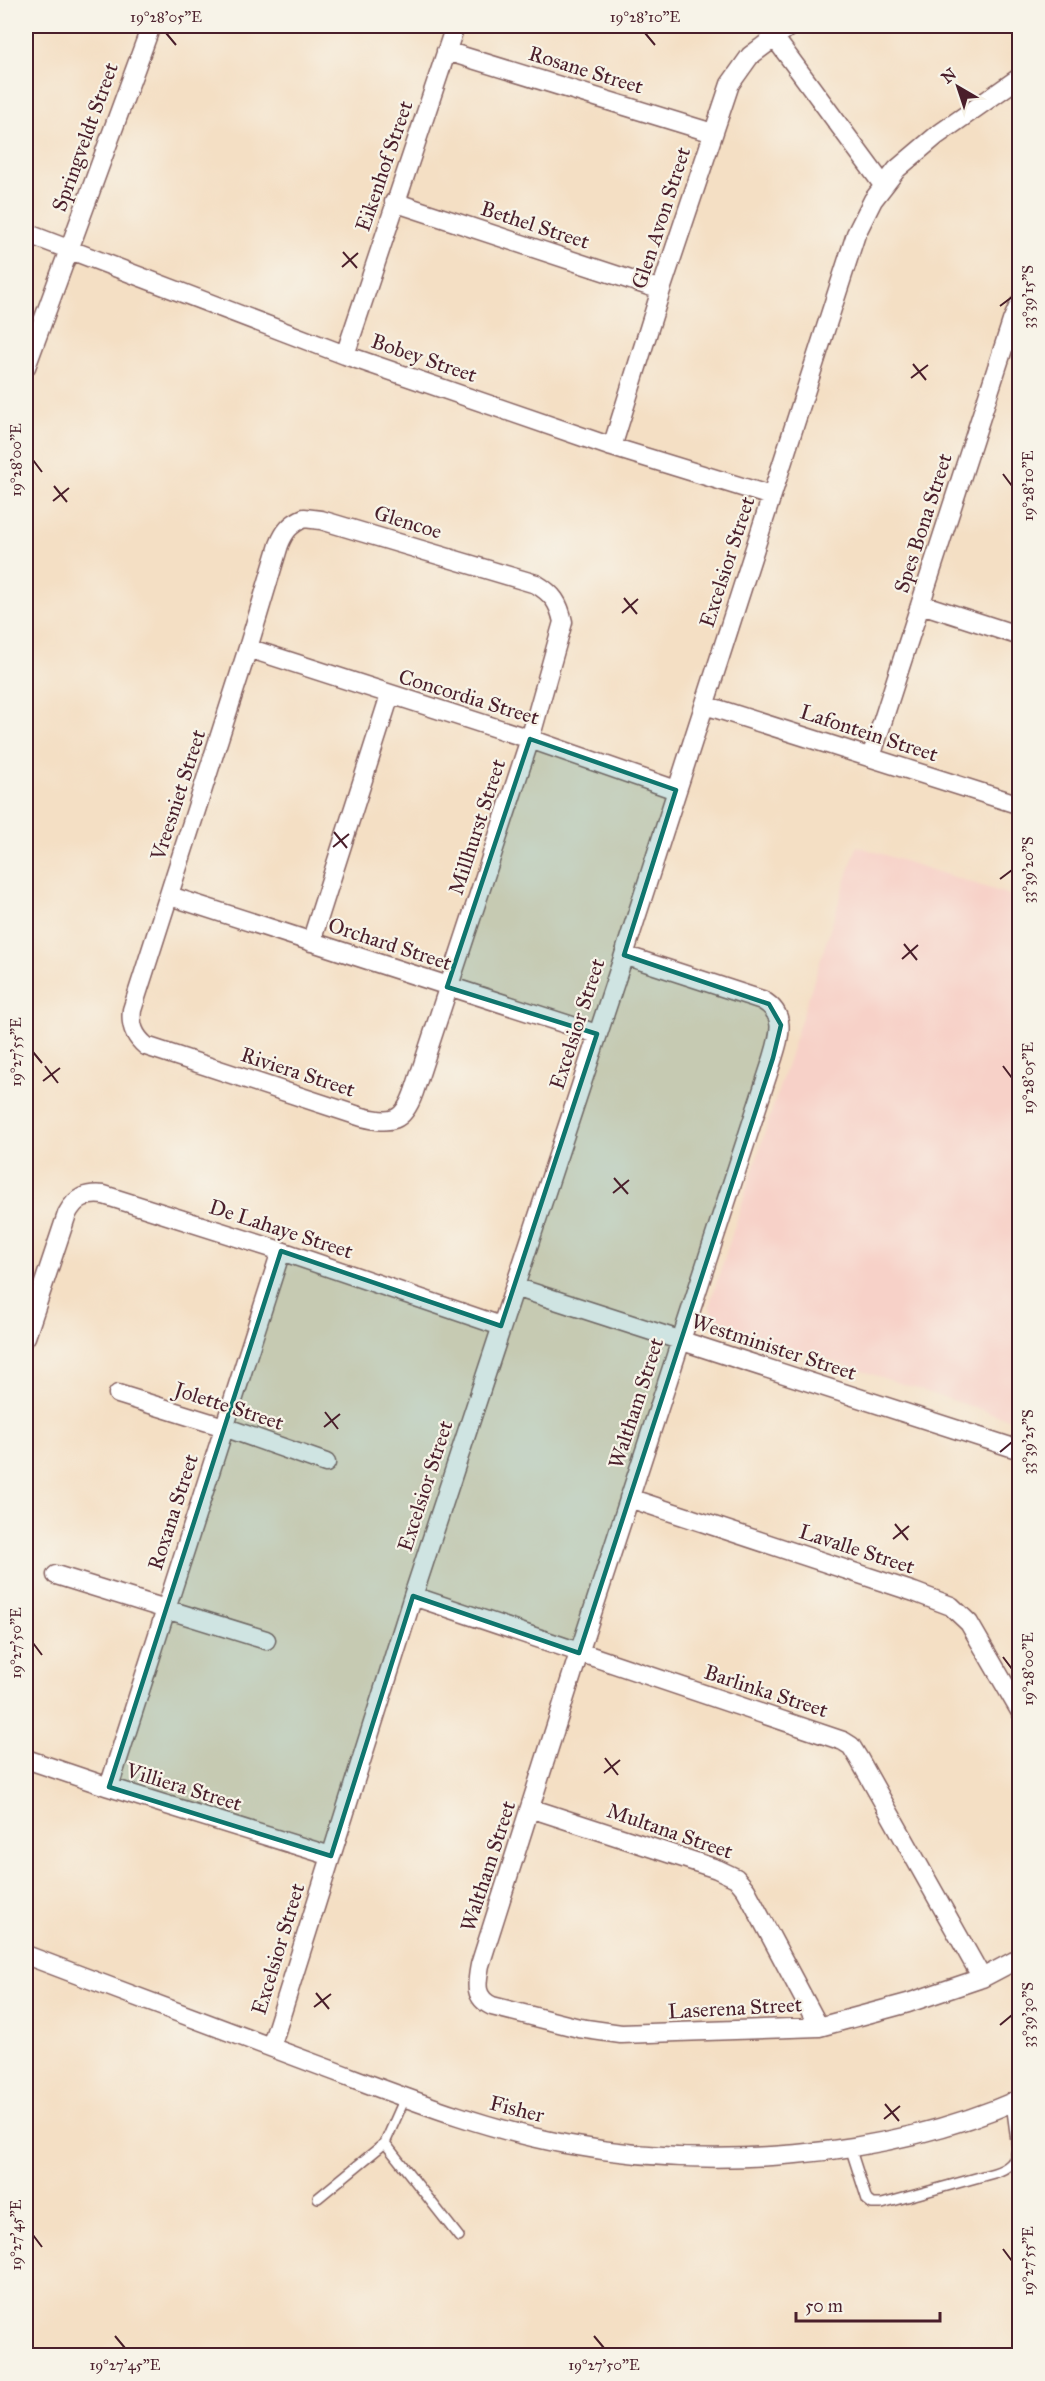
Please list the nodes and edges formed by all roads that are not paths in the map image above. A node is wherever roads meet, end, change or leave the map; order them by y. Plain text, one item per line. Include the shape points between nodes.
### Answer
1 (151, 26) edge
2 (455, 26) edge
3 (790, 26) edge
4 (770, 31) edge
5 (446, 51) junction
6 (1020, 77) edge
7 (713, 133) junction
8 (883, 185) junction
9 (394, 202) junction
10 (26, 233) edge
11 (67, 250) junction
12 (662, 290) junction
13 (1020, 303) edge
14 (1016, 324) edge
15 (345, 354) junction
16 (26, 367) edge
17 (612, 447) junction
18 (771, 496) junction
19 (279, 545) joint
20 (536, 584) joint
21 (921, 604) junction
22 (1020, 636) edge
23 (248, 648) junction
24 (390, 695) junction
25 (705, 705) junction
26 (530, 739) junction
27 (871, 757) junction
28 (676, 790) junction
29 (1020, 805) edge
30 (170, 896) junction
31 (311, 942) junction
32 (624, 956) junction
33 (447, 987) junction
34 (597, 1034) junction
35 (155, 1049) joint
36 (414, 1092) joint
37 (281, 1251) junction
38 (515, 1287) junction
39 (501, 1326) junction
40 (26, 1337) edge
41 (681, 1341) junction
42 (118, 1394) dead end
43 (224, 1426) junction
44 (1020, 1450) edge
45 (326, 1463) dead end
46 (629, 1498) junction
47 (56, 1575) dead end
48 (413, 1596) junction
49 (165, 1609) junction
50 (266, 1640) dead end
51 (579, 1653) junction
52 (1020, 1711) edge
53 (26, 1759) edge
54 (109, 1787) junction
55 (530, 1808) junction
56 (331, 1856) junction
57 (26, 1955) edge
58 (1020, 1958) edge
59 (480, 1965) joint
60 (981, 1978) junction
61 (819, 2027) junction
62 (270, 2047) junction
63 (405, 2098) junction
64 (1015, 2101) edge
65 (385, 2143) junction
66 (850, 2146) junction
67 (318, 2198) dead end
68 (459, 2237) dead end

1 - 11 street, Springveldt Street
2 - 5 street, Eikenhof Street
3 - 4 street, Glen Avon Street
4 - 7 street, Glen Avon Street via 736,74
4 - 8 street
5 - 7 street, Rosane Street
5 - 9 street, Eikenhof Street
6 - 8 street, Excelsior Street via 916,152
7 - 12 street, Glen Avon Street
8 - 18 street, Excelsior Street via 856,234
9 - 12 street, Bethel Street
9 - 15 street, Eikenhof Street
10 - 11 street, Bobey Street
11 - 15 street, Bobey Street
11 - 16 street, Springveldt Street
12 - 17 street, Glen Avon Street
13 - 14 street, Spes Bona Street
14 - 21 street, Spes Bona Street
15 - 17 street, Bobey Street
17 - 18 street, Bobey Street
18 - 25 street, Excelsior Street
19 - 20 street, Glencoe via 291,525 311,518
19 - 23 street, Vreesniet Street
20 - 26 street, Millhurst Street via 559,604 563,622
21 - 22 street
21 - 27 street, Spes Bona Street
23 - 24 street, Concordia Street
23 - 30 street, Vreesniet Street
24 - 26 street, Concordia Street
24 - 31 street
25 - 27 street, Lafontein Street
25 - 28 street, Excelsior Street
26 - 28 street, Concordia Street
26 - 33 street, Millhurst Street
27 - 29 street, Lafontein Street
28 - 32 street, Excelsior Street
30 - 31 street, Orchard Street
30 - 35 street, Vreesniet Street via 131,1018 131,1027 140,1041
31 - 33 street, Orchard Street
32 - 34 street, Excelsior Street
32 - 41 street, Waltham Street via 762,1000 776,1011 781,1025 770,1070
33 - 34 street, Orchard Street
33 - 36 street, Millhurst Street
34 - 38 street, Excelsior Street
35 - 36 street, Riviera Street via 376,1120 400,1116 407,1110
37 - 39 street, De Lahaye Street
37 - 40 street, De Lahaye Street via 104,1195 86,1195 78,1198 61,1227
37 - 43 street, Roxana Street
38 - 39 street, Excelsior Street
38 - 41 street, Westminister Street
39 - 48 street, Excelsior Street
41 - 44 street, Westminister Street
41 - 46 street, Waltham Street
42 - 43 street, Jolette Street
43 - 45 street, Jolette Street
43 - 49 street, Roxana Street
46 - 51 street, Waltham Street
46 - 52 street, Lavalle Street via 951,1606 969,1623
47 - 49 street
48 - 51 street, Barlinka Street
48 - 56 street, Excelsior Street
49 - 50 street
49 - 54 street, Roxana Street
51 - 55 street, Waltham Street
51 - 60 street, Barlinka Street via 830,1735 851,1746
53 - 54 street, Villiera Street
54 - 56 street, Villiera Street
55 - 59 street, Waltham Street
55 - 61 street, Multana Street via 736,1878
56 - 62 street, Excelsior Street
57 - 62 street, Fisher
58 - 60 street, Laserena Street
59 - 61 street, Laserena Street via 477,1991 487,2003 602,2032 640,2035
60 - 61 street, Laserena Street
62 - 63 street, Fisher
63 - 65 lane
63 - 66 street, Fisher via 462,2119 562,2143 647,2155 716,2158
64 - 66 street, Fisher via 920,2132
64 - 66 lane via 1017,2155 1008,2167 882,2204 872,2204 865,2196
65 - 67 lane
65 - 68 lane

